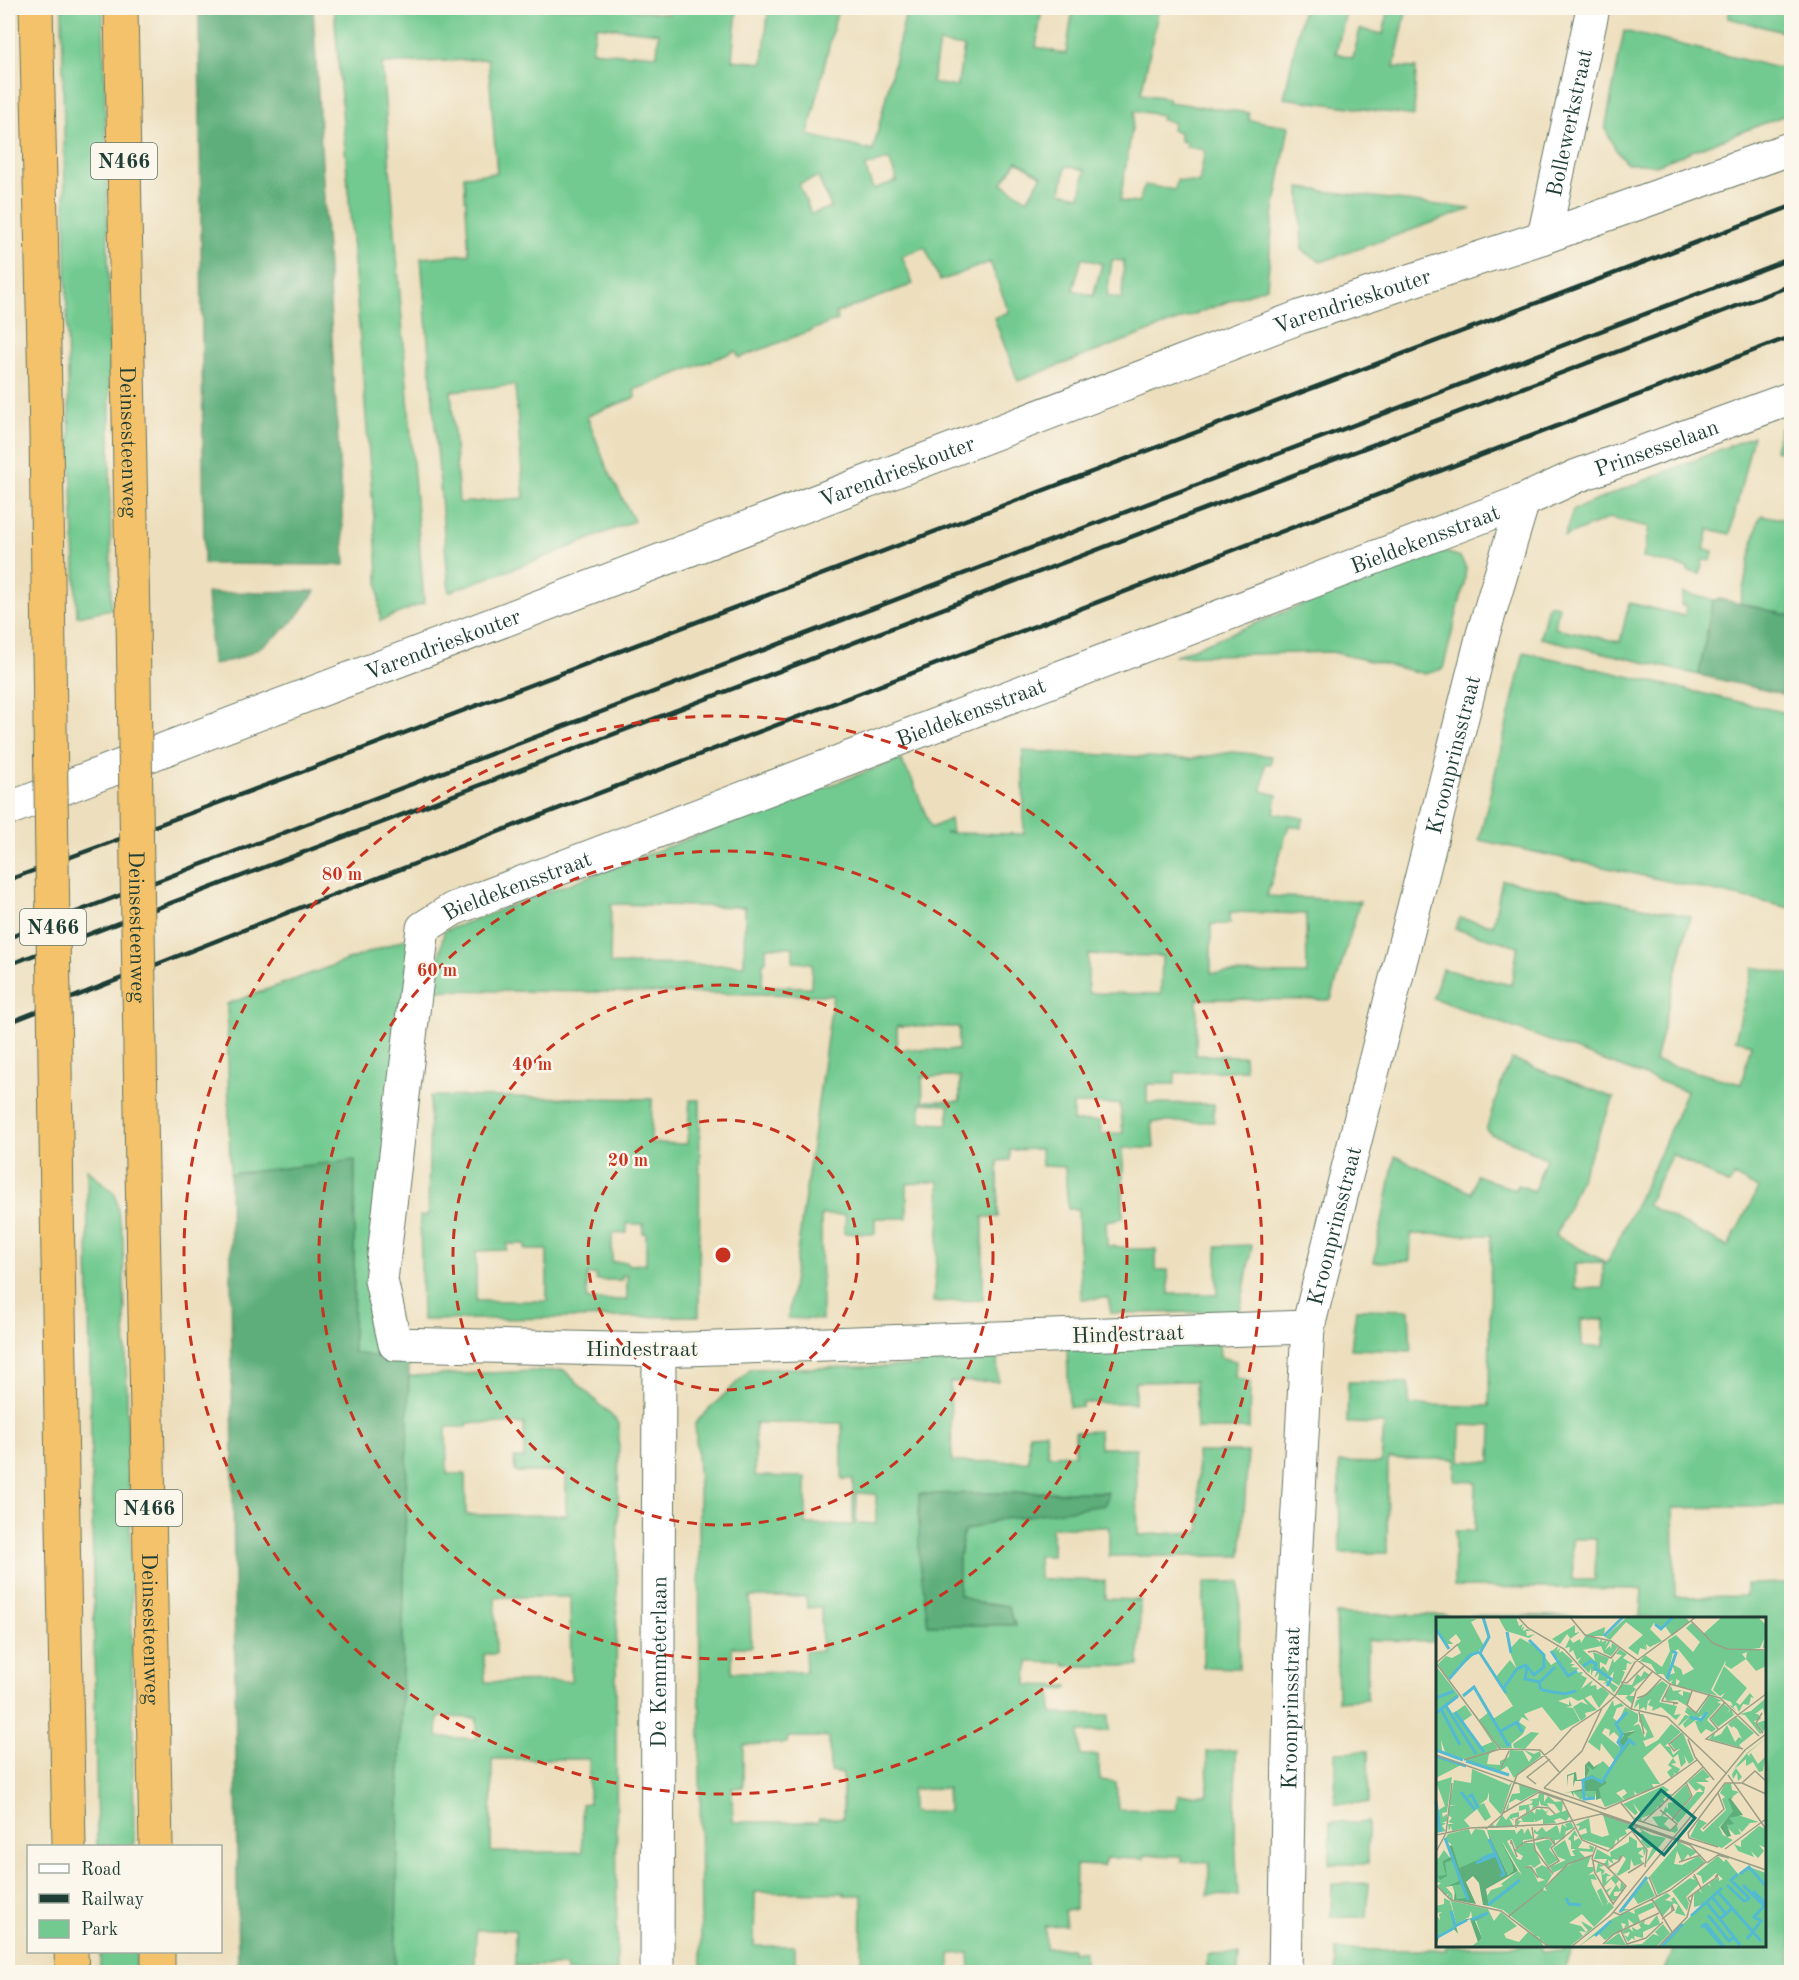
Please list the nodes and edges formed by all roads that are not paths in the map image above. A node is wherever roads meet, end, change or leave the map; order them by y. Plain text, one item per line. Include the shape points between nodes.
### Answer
1 (36, 8) edge
2 (121, 8) edge
3 (1593, 8) edge
4 (1791, 148) edge
5 (1544, 237) junction
6 (1791, 398) edge
7 (1522, 501) junction
8 (8, 809) edge
9 (423, 928) joint
10 (1308, 1327) junction
11 (659, 1350) junction
12 (69, 1845) edge
13 (156, 1845) edge
14 (71, 1953) edge
15 (158, 1953) edge
16 (72, 1972) edge
17 (158, 1972) edge
18 (657, 1972) edge
19 (1285, 1972) edge

1 - 12 highway, N466, bridge
2 - 13 highway, Deinsesteenweg / N466, bridge
3 - 5 street, Bollewerkstraat
4 - 5 street, Varendrieskouter
5 - 8 street, Varendrieskouter via 1300,317
6 - 7 street, Prinsesselaan via 1577,476
7 - 9 street, Bieldekensstraat via 453,909
7 - 10 street, Kroonprinsstraat via 1483,634
9 - 11 street, Hindestraat via 381,1280 395,1344
10 - 11 street, Hindestraat
10 - 19 street, Kroonprinsstraat via 1291,1637
11 - 18 street, De Kemmeterlaan
14 - 16 highway
15 - 17 highway

